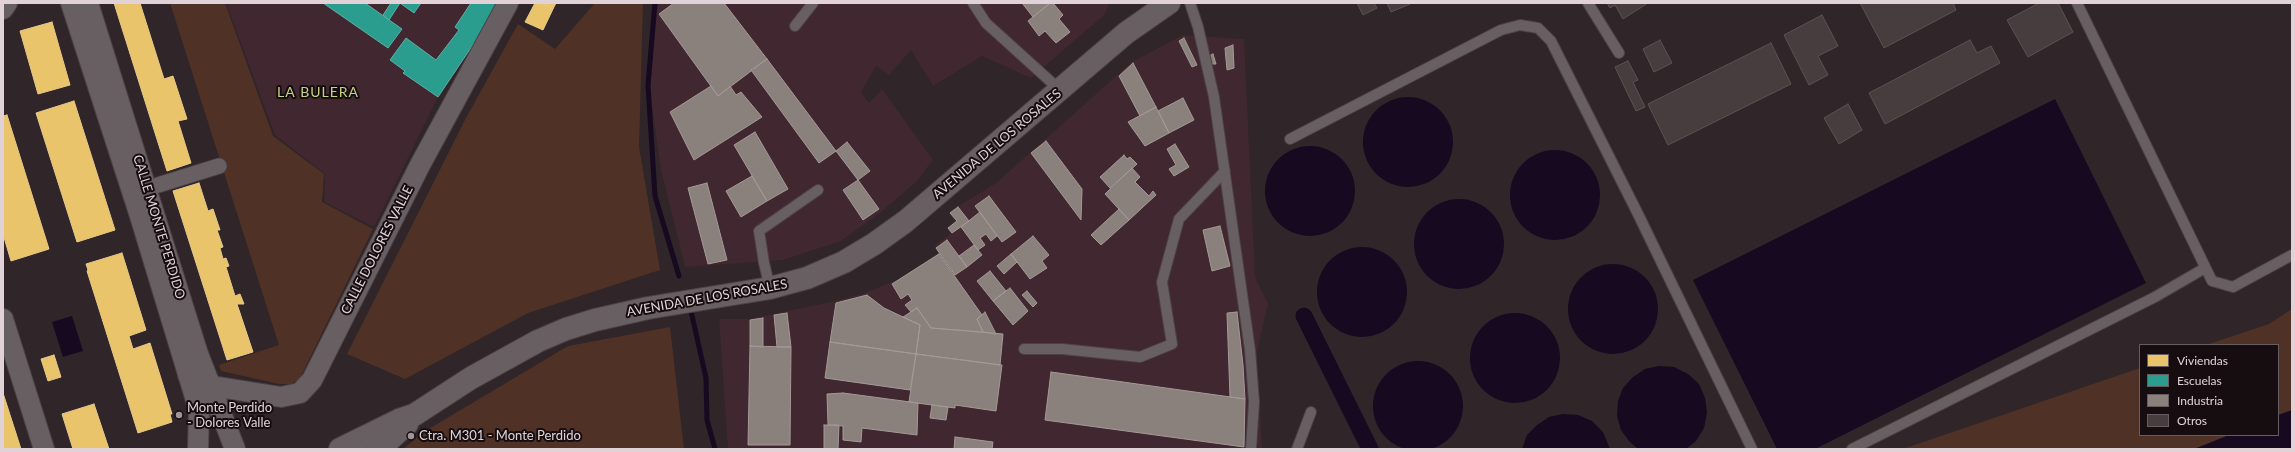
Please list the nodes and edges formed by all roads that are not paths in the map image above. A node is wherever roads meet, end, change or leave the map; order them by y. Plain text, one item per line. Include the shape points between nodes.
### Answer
1 (7, 3) edge
2 (71, 3) edge
3 (88, 3) edge
4 (508, 3) edge
5 (813, 3) edge
6 (973, 3) edge
7 (1169, 3) edge
8 (1190, 3) edge
9 (1588, 3) edge
10 (2077, 3) edge
11 (3, 9) edge
12 (796, 26) dead end
13 (1619, 53) dead end
14 (1060, 90) junction
15 (1290, 139) dead end
16 (219, 166) dead end
17 (1225, 171) junction
18 (158, 184) dead end
19 (818, 190) dead end
20 (2292, 255) edge
21 (2205, 268) junction
22 (770, 288) junction
23 (3, 319) edge
24 (1024, 349) dead end
25 (188, 375) junction
26 (211, 386) junction
27 (1311, 412) dead end
28 (414, 415) junction
29 (44, 449) edge
30 (198, 449) edge
31 (235, 449) edge
32 (340, 449) edge
33 (379, 449) edge
34 (1250, 449) edge
35 (1297, 449) edge
36 (1752, 449) edge
37 (1852, 449) edge

1 - 11 street
2 - 25 street, CALLE MONTE PERDIDO
3 - 26 street, CALLE MONTE PERDIDO via 198,354
4 - 26 street, CALLE DOLORES VALLE via 420,165 312,380 300,393 281,397
5 - 12 lane
6 - 14 lane via 986,23
7 - 14 street, AVENIDA DE LOS ROSALES via 1126,33
8 - 17 lane via 1214,97
9 - 13 lane
10 - 21 lane
14 - 22 street, AVENIDA DE LOS ROSALES via 906,221 874,244 819,273
15 - 36 lane via 1501,30 1520,25 1538,28 1551,41 1642,221
16 - 18 street
17 - 24 lane via 1179,219 1162,282 1172,344 1140,357 1062,349
17 - 34 lane via 1250,350 1254,402
19 - 22 lane via 759,231
20 - 21 lane via 2233,287 2212,281
21 - 37 lane via 2156,297
22 - 28 street, AVENIDA DE LOS ROSALES via 648,308 566,329 538,341 471,378
23 - 29 street
25 - 26 street, CALLE DOLORES VALLE via 200,384
25 - 30 street, CALLE MONTE PERDIDO via 199,410
26 - 31 street, CALLE MONTE PERDIDO
27 - 35 lane
28 - 32 street, AVENIDA DE LOS ROSALES
28 - 33 street, AVENIDA DE LOS ROSALES via 404,428

